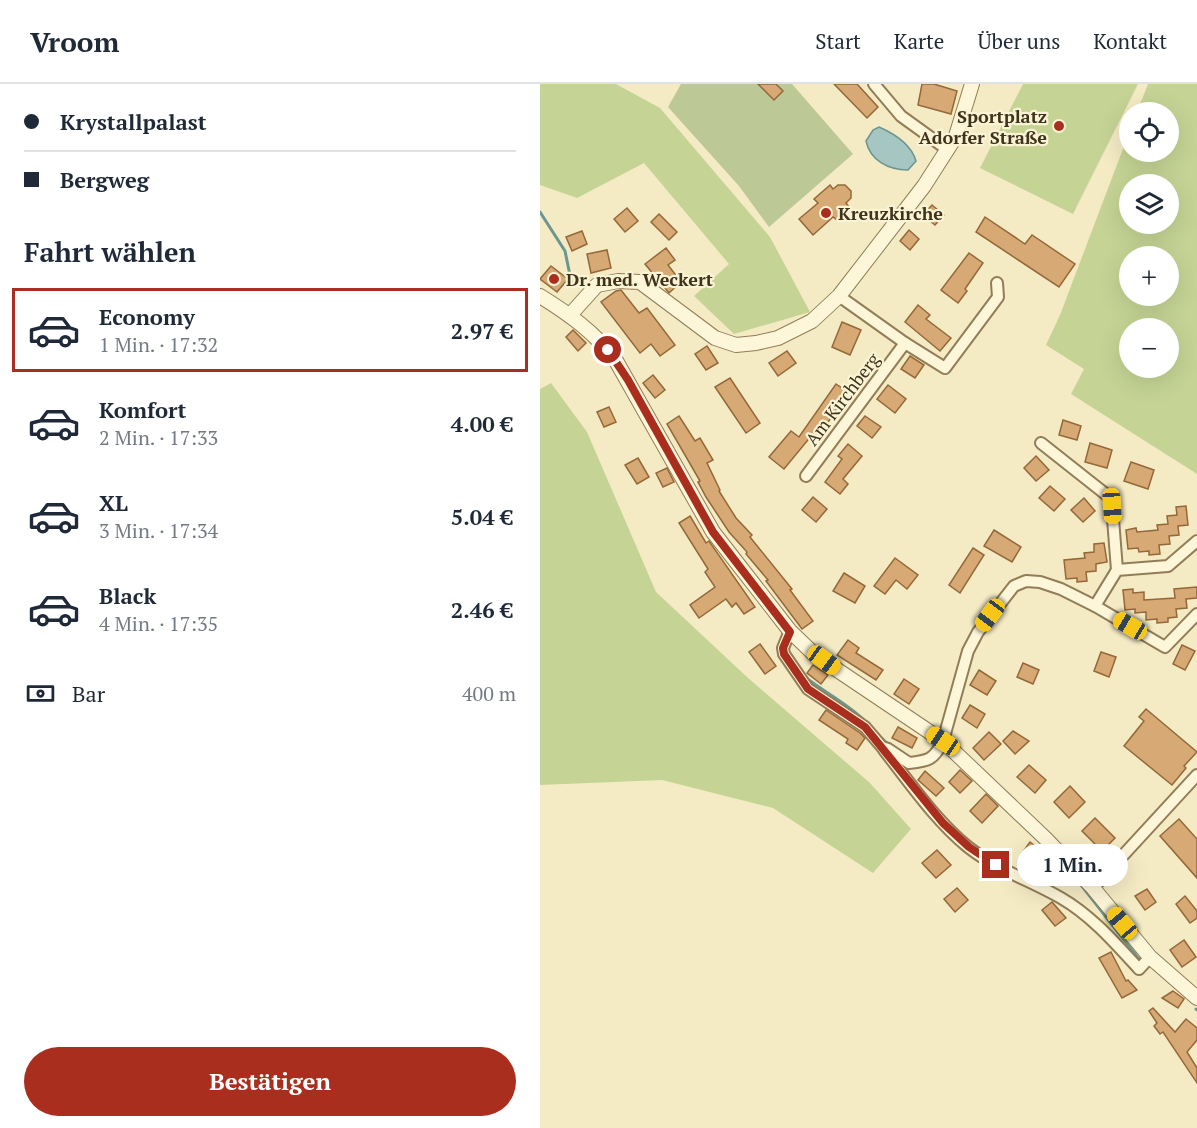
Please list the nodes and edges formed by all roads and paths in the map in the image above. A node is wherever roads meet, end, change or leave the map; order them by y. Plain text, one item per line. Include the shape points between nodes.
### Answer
1 (874, 84) edge
2 (972, 84) edge
3 (948, 150) junction
4 (997, 283) dead end
5 (540, 296) edge
6 (839, 296) junction
7 (570, 315) junction
8 (905, 343) junction
9 (1041, 443) dead end
10 (806, 476) dead end
11 (1197, 541) edge
12 (1117, 570) junction
13 (1095, 606) junction
14 (1197, 614) edge
15 (790, 632) junction
16 (882, 747) junction
17 (940, 747) junction
18 (1197, 776) edge
19 (1093, 888) junction
20 (1150, 957) junction
21 (1197, 998) edge

1 - 3 street via 901,116
2 - 3 street
3 - 6 street
4 - 8 street, Am Kirchberg via 998,297 945,368
5 - 7 street
6 - 7 street via 798,329 736,345 715,338 640,282 597,285
6 - 8 street, Am Kirchberg
7 - 15 street via 600,340 615,359 713,532
8 - 10 street, Am Kirchberg
9 - 12 street via 1108,496
11 - 12 street via 1168,566
12 - 13 street
13 - 14 street via 1165,647
13 - 17 street via 1040,582 1026,581 1014,586 968,651
15 - 16 street via 784,654 808,689 865,727
15 - 17 street via 815,655
16 - 17 street via 909,763 926,761
16 - 20 street via 943,823 969,847 1010,874 1061,898 1102,929 1139,969
17 - 19 street via 1017,809
18 - 19 street
19 - 20 street
20 - 21 street

